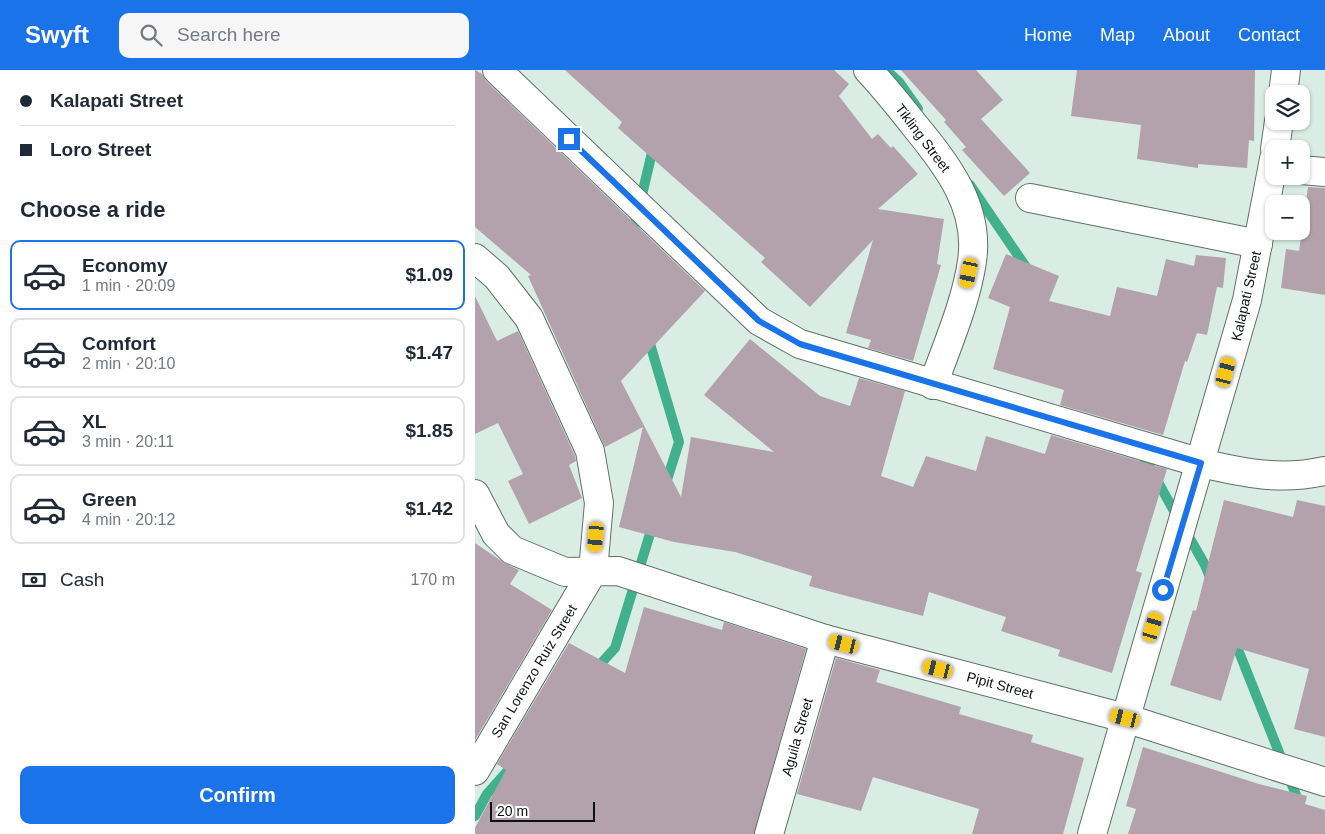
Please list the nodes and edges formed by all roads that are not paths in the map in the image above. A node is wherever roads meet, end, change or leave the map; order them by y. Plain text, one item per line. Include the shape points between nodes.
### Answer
1 (497, 70) edge
2 (869, 70) edge
3 (1286, 70) edge
4 (1284, 85) edge
5 (1310, 171) edge
6 (1325, 172) edge
7 (1269, 185) edge
8 (1030, 198) dead end
9 (1258, 244) junction
10 (475, 258) edge
11 (933, 385) junction
12 (1201, 463) junction
13 (1325, 470) edge
14 (475, 494) edge
15 (605, 571) junction
16 (825, 639) junction
17 (1125, 718) junction
18 (475, 771) edge
19 (1325, 782) edge
20 (769, 834) edge
21 (1092, 834) edge

1 - 11 street via 759,321 800,344
2 - 11 street, Tikling Street via 944,162 963,195 973,225 967,286
3 - 4 street
5 - 6 street
7 - 9 street, Kalapati Street
8 - 9 street
9 - 12 street, Kalapati Street via 1247,300
10 - 15 street via 497,277 529,318 590,451 596,476
11 - 12 street
12 - 13 street via 1253,475 1284,477
12 - 17 street, Kalapati Street
14 - 15 street, Pipit Street via 496,534 513,550 565,572
15 - 16 street, Pipit Street
15 - 18 street, San Lorenzo Ruiz Street
16 - 17 street, Pipit Street
16 - 20 street, Aguila Street
17 - 19 street, Pipit Street
17 - 21 street, Kalapati Street

